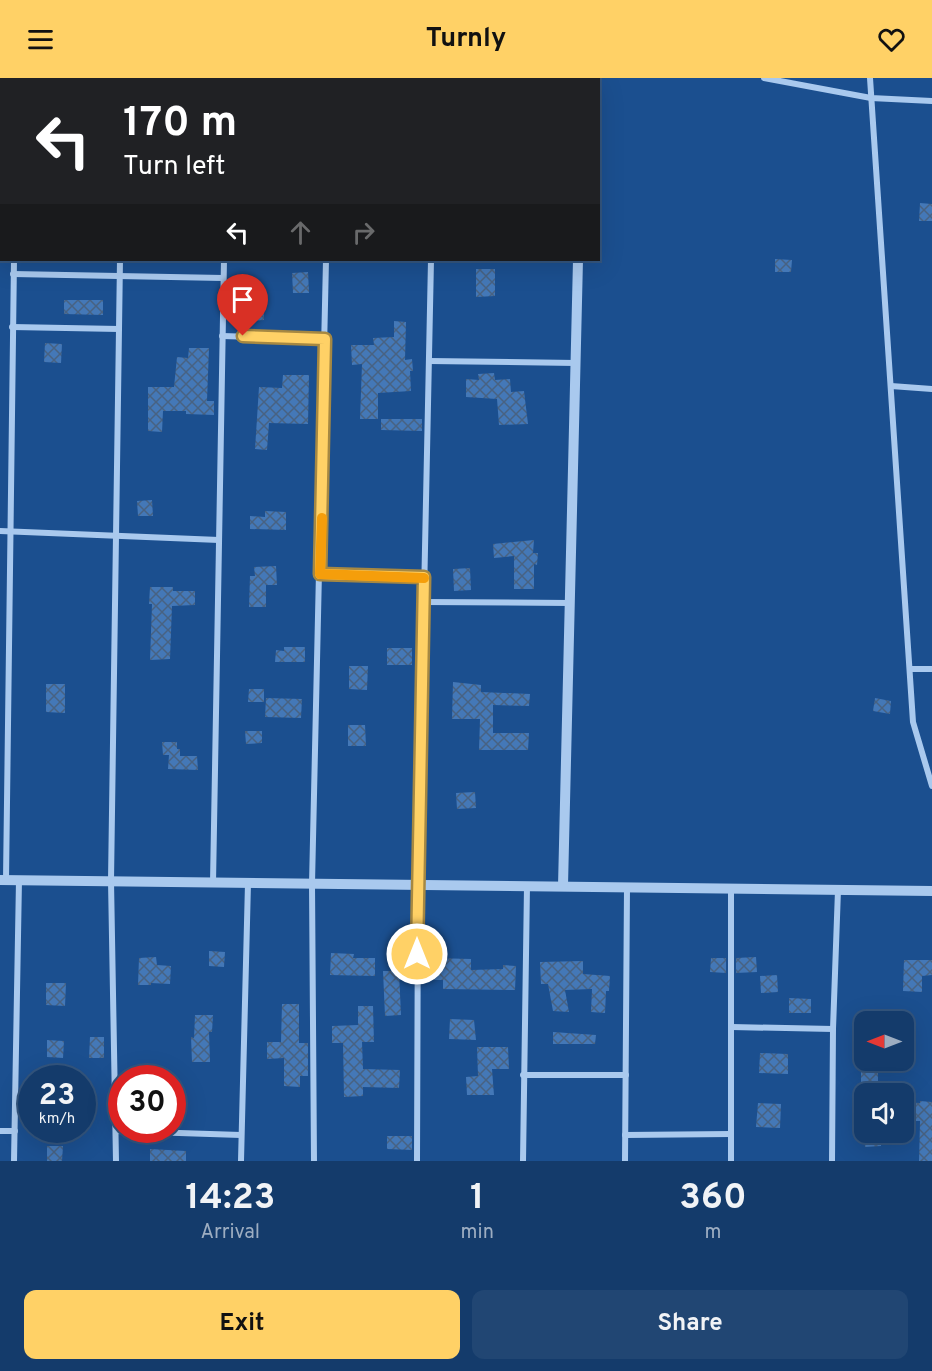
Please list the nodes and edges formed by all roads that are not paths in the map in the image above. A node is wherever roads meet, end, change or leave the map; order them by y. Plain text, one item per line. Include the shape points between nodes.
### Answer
1 (764, 78) edge
2 (870, 78) edge
3 (871, 98) junction
4 (932, 101) edge
5 (14, 261) edge
6 (120, 261) edge
7 (224, 261) edge
8 (326, 261) edge
9 (431, 261) edge
10 (578, 261) edge
11 (13, 274) junction
12 (120, 276) junction
13 (223, 278) junction
14 (12, 327) junction
15 (119, 329) junction
16 (222, 336) junction
17 (325, 339) junction
18 (429, 361) junction
19 (576, 363) junction
20 (891, 386) junction
21 (932, 389) edge
22 (0, 531) edge
23 (9, 531) junction
24 (116, 535) junction
25 (219, 540) junction
26 (320, 574) junction
27 (424, 577) junction
28 (423, 602) junction
29 (570, 603) junction
30 (910, 669) junction
31 (932, 669) edge
32 (932, 786) edge
33 (3, 880) edge
34 (18, 880) junction
35 (111, 881) junction
36 (213, 883) junction
37 (249, 883) junction
38 (312, 884) junction
39 (418, 885) junction
40 (527, 886) junction
41 (563, 886) junction
42 (627, 888) junction
43 (731, 889) junction
44 (838, 890) junction
45 (932, 891) edge
46 (732, 1027) junction
47 (833, 1029) junction
48 (115, 1065) edge
49 (523, 1075) junction
50 (626, 1075) junction
51 (0, 1131) edge
52 (15, 1131) junction
53 (186, 1133) edge
54 (731, 1134) junction
55 (241, 1135) junction
56 (626, 1135) junction
57 (117, 1143) edge
58 (14, 1161) edge
59 (117, 1161) edge
60 (241, 1161) edge
61 (314, 1161) edge
62 (417, 1161) edge
63 (523, 1161) edge
64 (625, 1161) edge
65 (731, 1161) edge
66 (832, 1161) edge

1 - 3 street
2 - 3 street
3 - 4 street
3 - 20 street
5 - 11 street
6 - 12 street
7 - 13 street
8 - 17 street
9 - 18 street
10 - 19 street
11 - 12 street
11 - 14 street
12 - 13 street
12 - 15 street
13 - 16 street
14 - 15 street
14 - 23 street
15 - 24 street
16 - 17 street
16 - 25 street
17 - 26 street
18 - 19 street
18 - 27 street
19 - 29 street
20 - 21 street
20 - 30 street
22 - 23 street
23 - 24 street
23 - 33 street
24 - 25 street
24 - 35 street
25 - 36 street
26 - 27 street
26 - 38 street
27 - 28 street
28 - 29 street
28 - 39 street
29 - 41 street
30 - 31 street
30 - 32 street via 913,722
33 - 34 street
34 - 35 street
34 - 52 street
35 - 36 street
35 - 48 street
36 - 37 street
37 - 38 street
37 - 55 street
38 - 39 street
38 - 61 street
39 - 40 street
39 - 62 street
40 - 41 street
40 - 49 street
41 - 42 street
42 - 43 street
42 - 50 street
43 - 44 street
43 - 46 street
44 - 45 street
44 - 47 street
46 - 47 street
46 - 54 street
47 - 66 street
49 - 50 street
49 - 63 street
50 - 56 street
51 - 52 street
52 - 58 street
53 - 55 street
54 - 56 street
54 - 65 street
55 - 60 street
56 - 64 street
57 - 59 street

